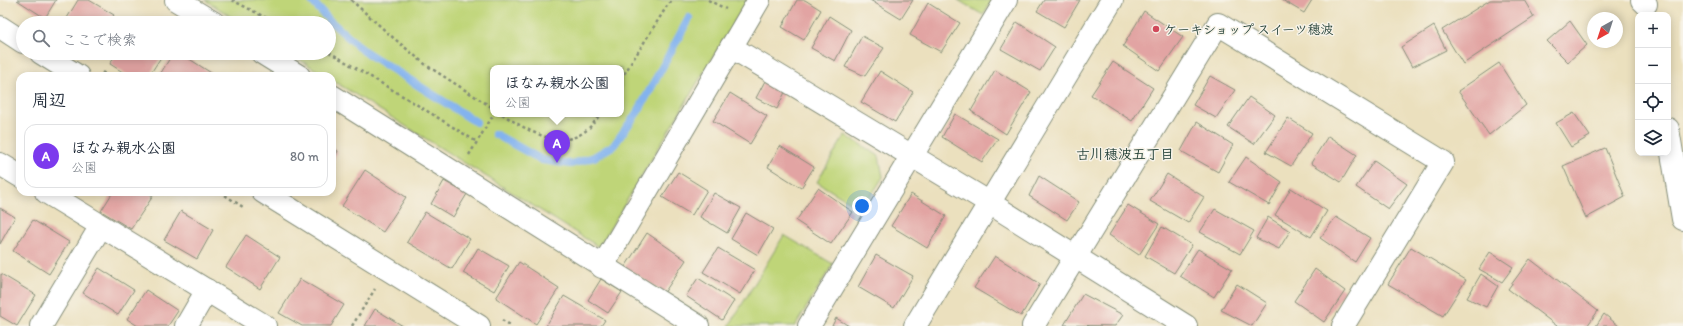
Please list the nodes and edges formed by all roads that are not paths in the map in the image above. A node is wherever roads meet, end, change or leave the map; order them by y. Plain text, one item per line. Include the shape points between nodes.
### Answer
1 (176, 0) edge
2 (759, 0) edge
3 (1006, 0) edge
4 (1112, 0) edge
5 (202, 16) edge
6 (0, 28) edge
7 (16, 38) edge
8 (731, 46) junction
9 (52, 60) edge
10 (273, 60) edge
11 (72, 72) edge
12 (293, 72) edge
13 (336, 98) edge
14 (1671, 147) edge
15 (913, 156) junction
16 (0, 164) edge
17 (16, 174) edge
18 (52, 196) edge
19 (269, 196) edge
20 (988, 202) junction
21 (1683, 219) edge
22 (101, 226) junction
23 (1075, 257) junction
24 (602, 267) junction
25 (207, 290) junction
26 (41, 326) edge
27 (186, 326) edge
28 (265, 326) edge
29 (479, 326) edge
30 (698, 326) edge
31 (809, 326) edge
32 (915, 326) edge
33 (1033, 326) edge
34 (1186, 326) edge
35 (1343, 326) edge

1 - 5 street
2 - 8 street
3 - 15 street
4 - 20 street
6 - 7 street
8 - 15 street
8 - 24 street
9 - 11 street
10 - 12 street
13 - 24 street
14 - 21 street
15 - 20 street
15 - 31 street
16 - 17 street
18 - 22 street
19 - 29 street
20 - 23 street
20 - 32 street
22 - 25 street
22 - 26 street
23 - 33 street
23 - 34 street
23 - 35 street via 1218,24 1443,162
24 - 30 street
25 - 27 street
25 - 28 street

